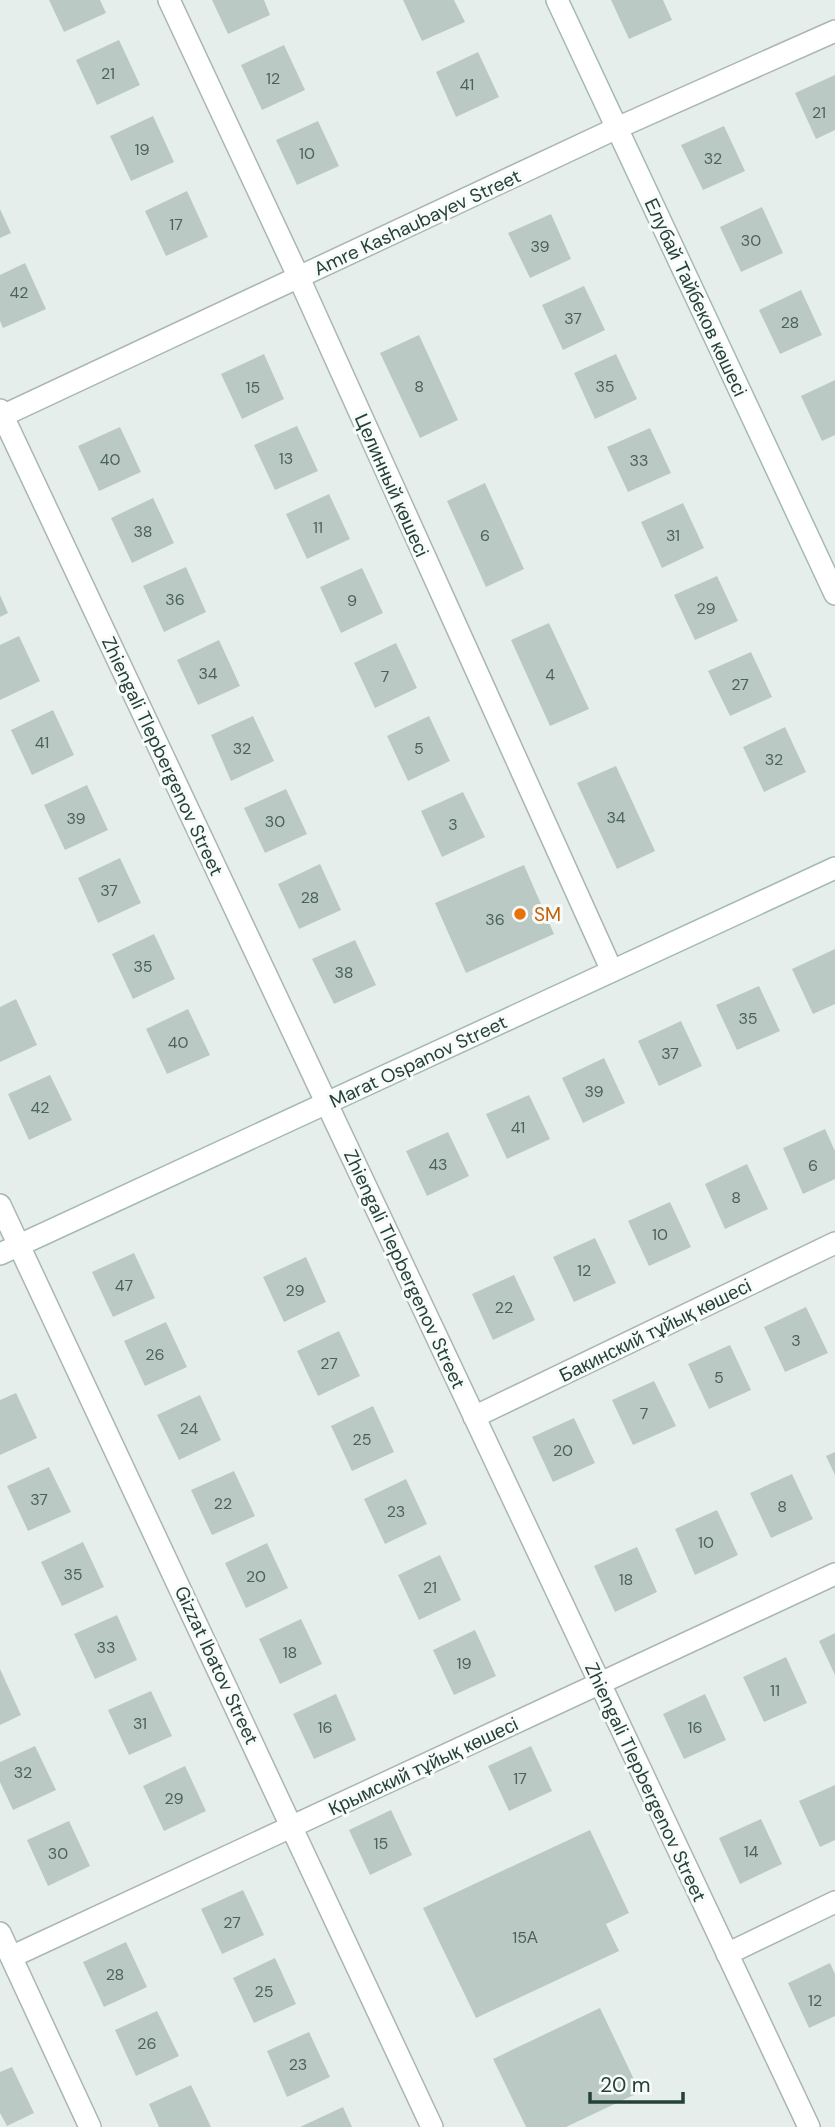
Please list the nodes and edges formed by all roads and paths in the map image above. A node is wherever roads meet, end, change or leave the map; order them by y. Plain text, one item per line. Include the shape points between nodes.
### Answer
1 (169, 0) edge
2 (557, 0) edge
3 (835, 31) edge
4 (617, 128) junction
5 (299, 278) junction
6 (1, 415) edge
7 (835, 594) edge
8 (835, 868) edge
9 (612, 971) junction
10 (327, 1104) junction
11 (0, 1205) edge
12 (835, 1243) edge
13 (20, 1245) junction
14 (0, 1254) edge
15 (474, 1417) junction
16 (835, 1574) edge
17 (600, 1684) junction
18 (293, 1826) junction
19 (835, 1902) edge
20 (0, 1933) edge
21 (727, 1954) junction
22 (11, 1957) junction
23 (90, 2127) edge
24 (432, 2127) edge
25 (809, 2127) edge

1 - 5 street, Целинный көшесі
2 - 4 street, Елубай Тайбеков көшесі
3 - 4 street, Amre Kashaubayev Street
4 - 5 street, Amre Kashaubayev Street
4 - 7 street, Елубай Тайбеков көшесі
5 - 6 street, Amre Kashaubayev Street
5 - 9 street, Целинный көшесі
6 - 10 street, Zhiengali Tlepbergenov Street
8 - 9 street, Marat Ospanov Street
9 - 10 street, Marat Ospanov Street
10 - 13 street, Marat Ospanov Street
10 - 15 street, Zhiengali Tlepbergenov Street
11 - 13 street, Gizzat Ibatov Street
12 - 15 street, Бакинский тұйық көшесі
13 - 14 street, Marat Ospanov Street
13 - 18 street, Gizzat Ibatov Street
15 - 17 street, Zhiengali Tlepbergenov Street
16 - 17 street, Крымский тұйық көшесі
17 - 18 street, Крымский тұйық көшесі
17 - 21 street, Zhiengali Tlepbergenov Street
18 - 22 street, Крымский тұйық көшесі
18 - 24 street, Gizzat Ibatov Street
19 - 21 street
20 - 22 street
21 - 25 street, Zhiengali Tlepbergenov Street
22 - 23 street

